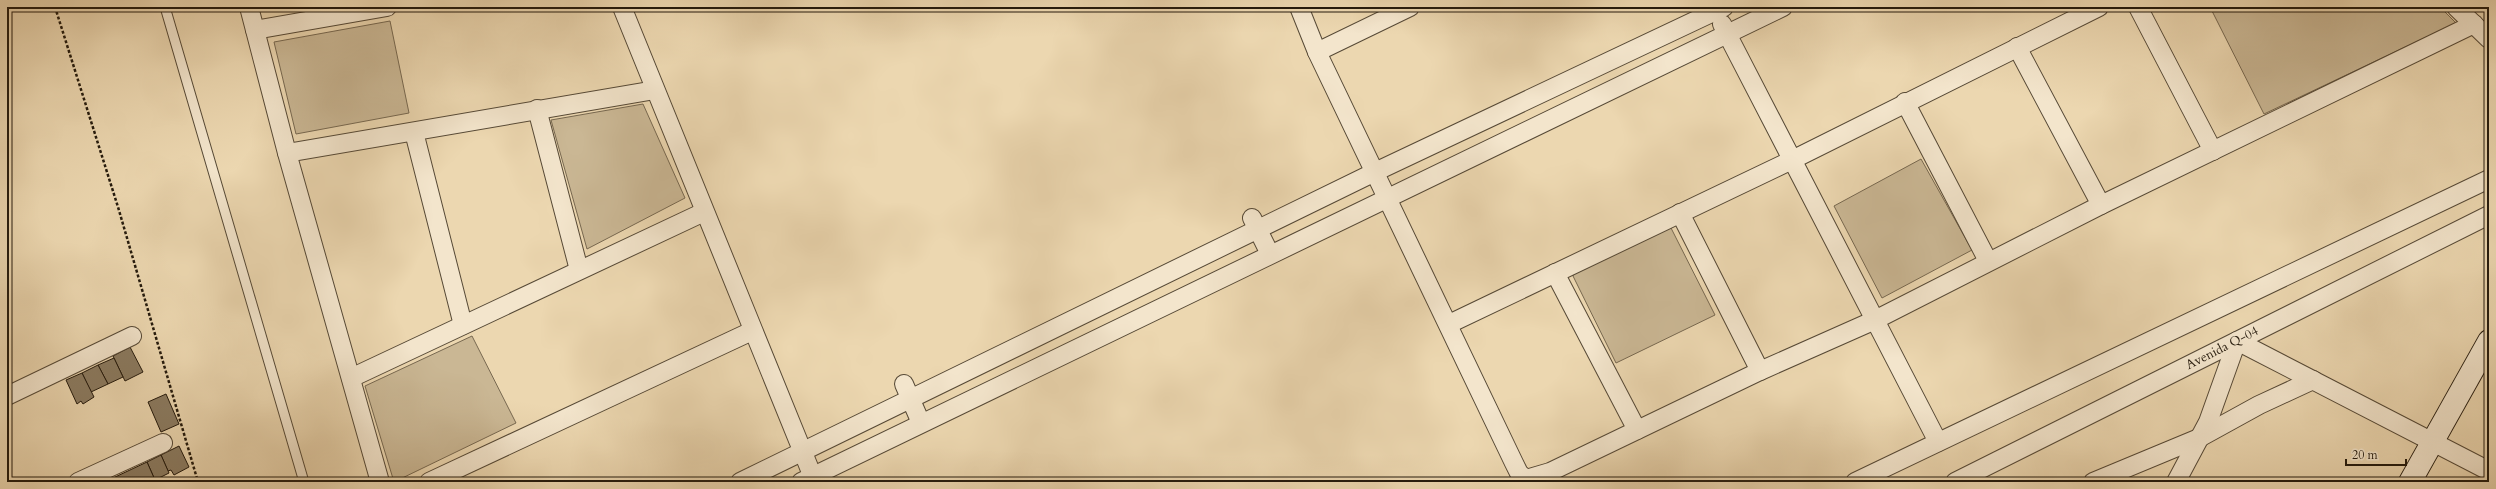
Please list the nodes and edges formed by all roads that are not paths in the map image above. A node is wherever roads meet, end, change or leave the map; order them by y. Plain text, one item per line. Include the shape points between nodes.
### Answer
1 (165, 7) edge
2 (249, 7) edge
3 (387, 7) edge
4 (622, 7) edge
5 (1298, 7) edge
6 (1410, 7) edge
7 (1783, 7) edge
8 (2099, 7) edge
9 (2138, 7) edge
10 (2456, 7) edge
11 (1718, 8) edge
12 (2474, 24) junction
13 (255, 30) junction
14 (1727, 34) junction
15 (2489, 39) edge
16 (2017, 47) junction
17 (1318, 52) junction
18 (655, 90) junction
19 (1905, 102) junction
20 (537, 109) junction
21 (414, 132) junction
22 (2213, 150) junction
23 (287, 153) junction
24 (1792, 160) junction
25 (1376, 172) junction
26 (2489, 179) edge
27 (1388, 197) junction
28 (2101, 205) junction
29 (704, 212) junction
30 (1680, 213) junction
31 (2489, 215) edge
32 (1255, 224) junction
33 (1270, 254) junction
34 (1988, 261) junction
35 (580, 270) junction
36 (1555, 273) junction
37 (1875, 320) junction
38 (1449, 324) junction
39 (463, 325) junction
40 (752, 331) junction
41 (132, 336) dead end
42 (2237, 341) junction
43 (2489, 341) edge
44 (1760, 371) junction
45 (351, 378) junction
46 (2313, 380) junction
47 (907, 391) junction
48 (7, 396) edge
49 (921, 423) junction
50 (1637, 430) junction
51 (2199, 438) junction
52 (2432, 441) junction
53 (1938, 442) junction
54 (163, 443) dead end
55 (801, 452) junction
56 (2489, 471) edge
57 (810, 480) edge
58 (78, 482) edge
59 (304, 482) edge
60 (380, 482) edge
61 (429, 482) edge
62 (740, 482) edge
63 (1855, 482) edge
64 (1955, 482) edge
65 (2093, 482) edge
66 (2176, 482) edge
67 (2410, 482) edge

1 - 59 lane
2 - 13 street
3 - 13 street
4 - 18 street
5 - 17 street
6 - 17 street
7 - 14 street
8 - 16 street
9 - 22 street
10 - 12 street
11 - 14 street
11 - 25 street
12 - 15 street
12 - 22 street
13 - 23 street
14 - 24 street
14 - 27 street
16 - 19 street
16 - 28 street
17 - 25 street
18 - 20 street
18 - 29 street
19 - 24 street
19 - 34 street
20 - 21 street
20 - 35 street
21 - 23 street
21 - 39 street
22 - 28 street
23 - 45 street
24 - 30 street
24 - 37 street
25 - 27 street
25 - 32 street
26 - 53 street
27 - 33 street
27 - 38 street
28 - 34 street
29 - 35 street
29 - 40 street
30 - 36 street
30 - 44 street
31 - 42 street, Avenida Q-04
32 - 33 street
32 - 47 street
33 - 49 street
34 - 37 street
35 - 39 street
36 - 38 street
36 - 50 street
37 - 44 street
37 - 53 street
38 - 50 street via 1514,463 1526,479 1550,472
39 - 45 street
40 - 55 street
40 - 61 street
41 - 48 street
42 - 46 street
42 - 51 street via 2208,422
42 - 64 street, Avenida Q-04
43 - 52 street
44 - 50 street
45 - 60 street
46 - 51 street via 2259,405
46 - 52 street
47 - 49 street
47 - 55 street
49 - 57 street
51 - 65 street
51 - 66 street
52 - 56 street
52 - 67 street
53 - 63 street
54 - 58 street
55 - 57 street
55 - 62 street

